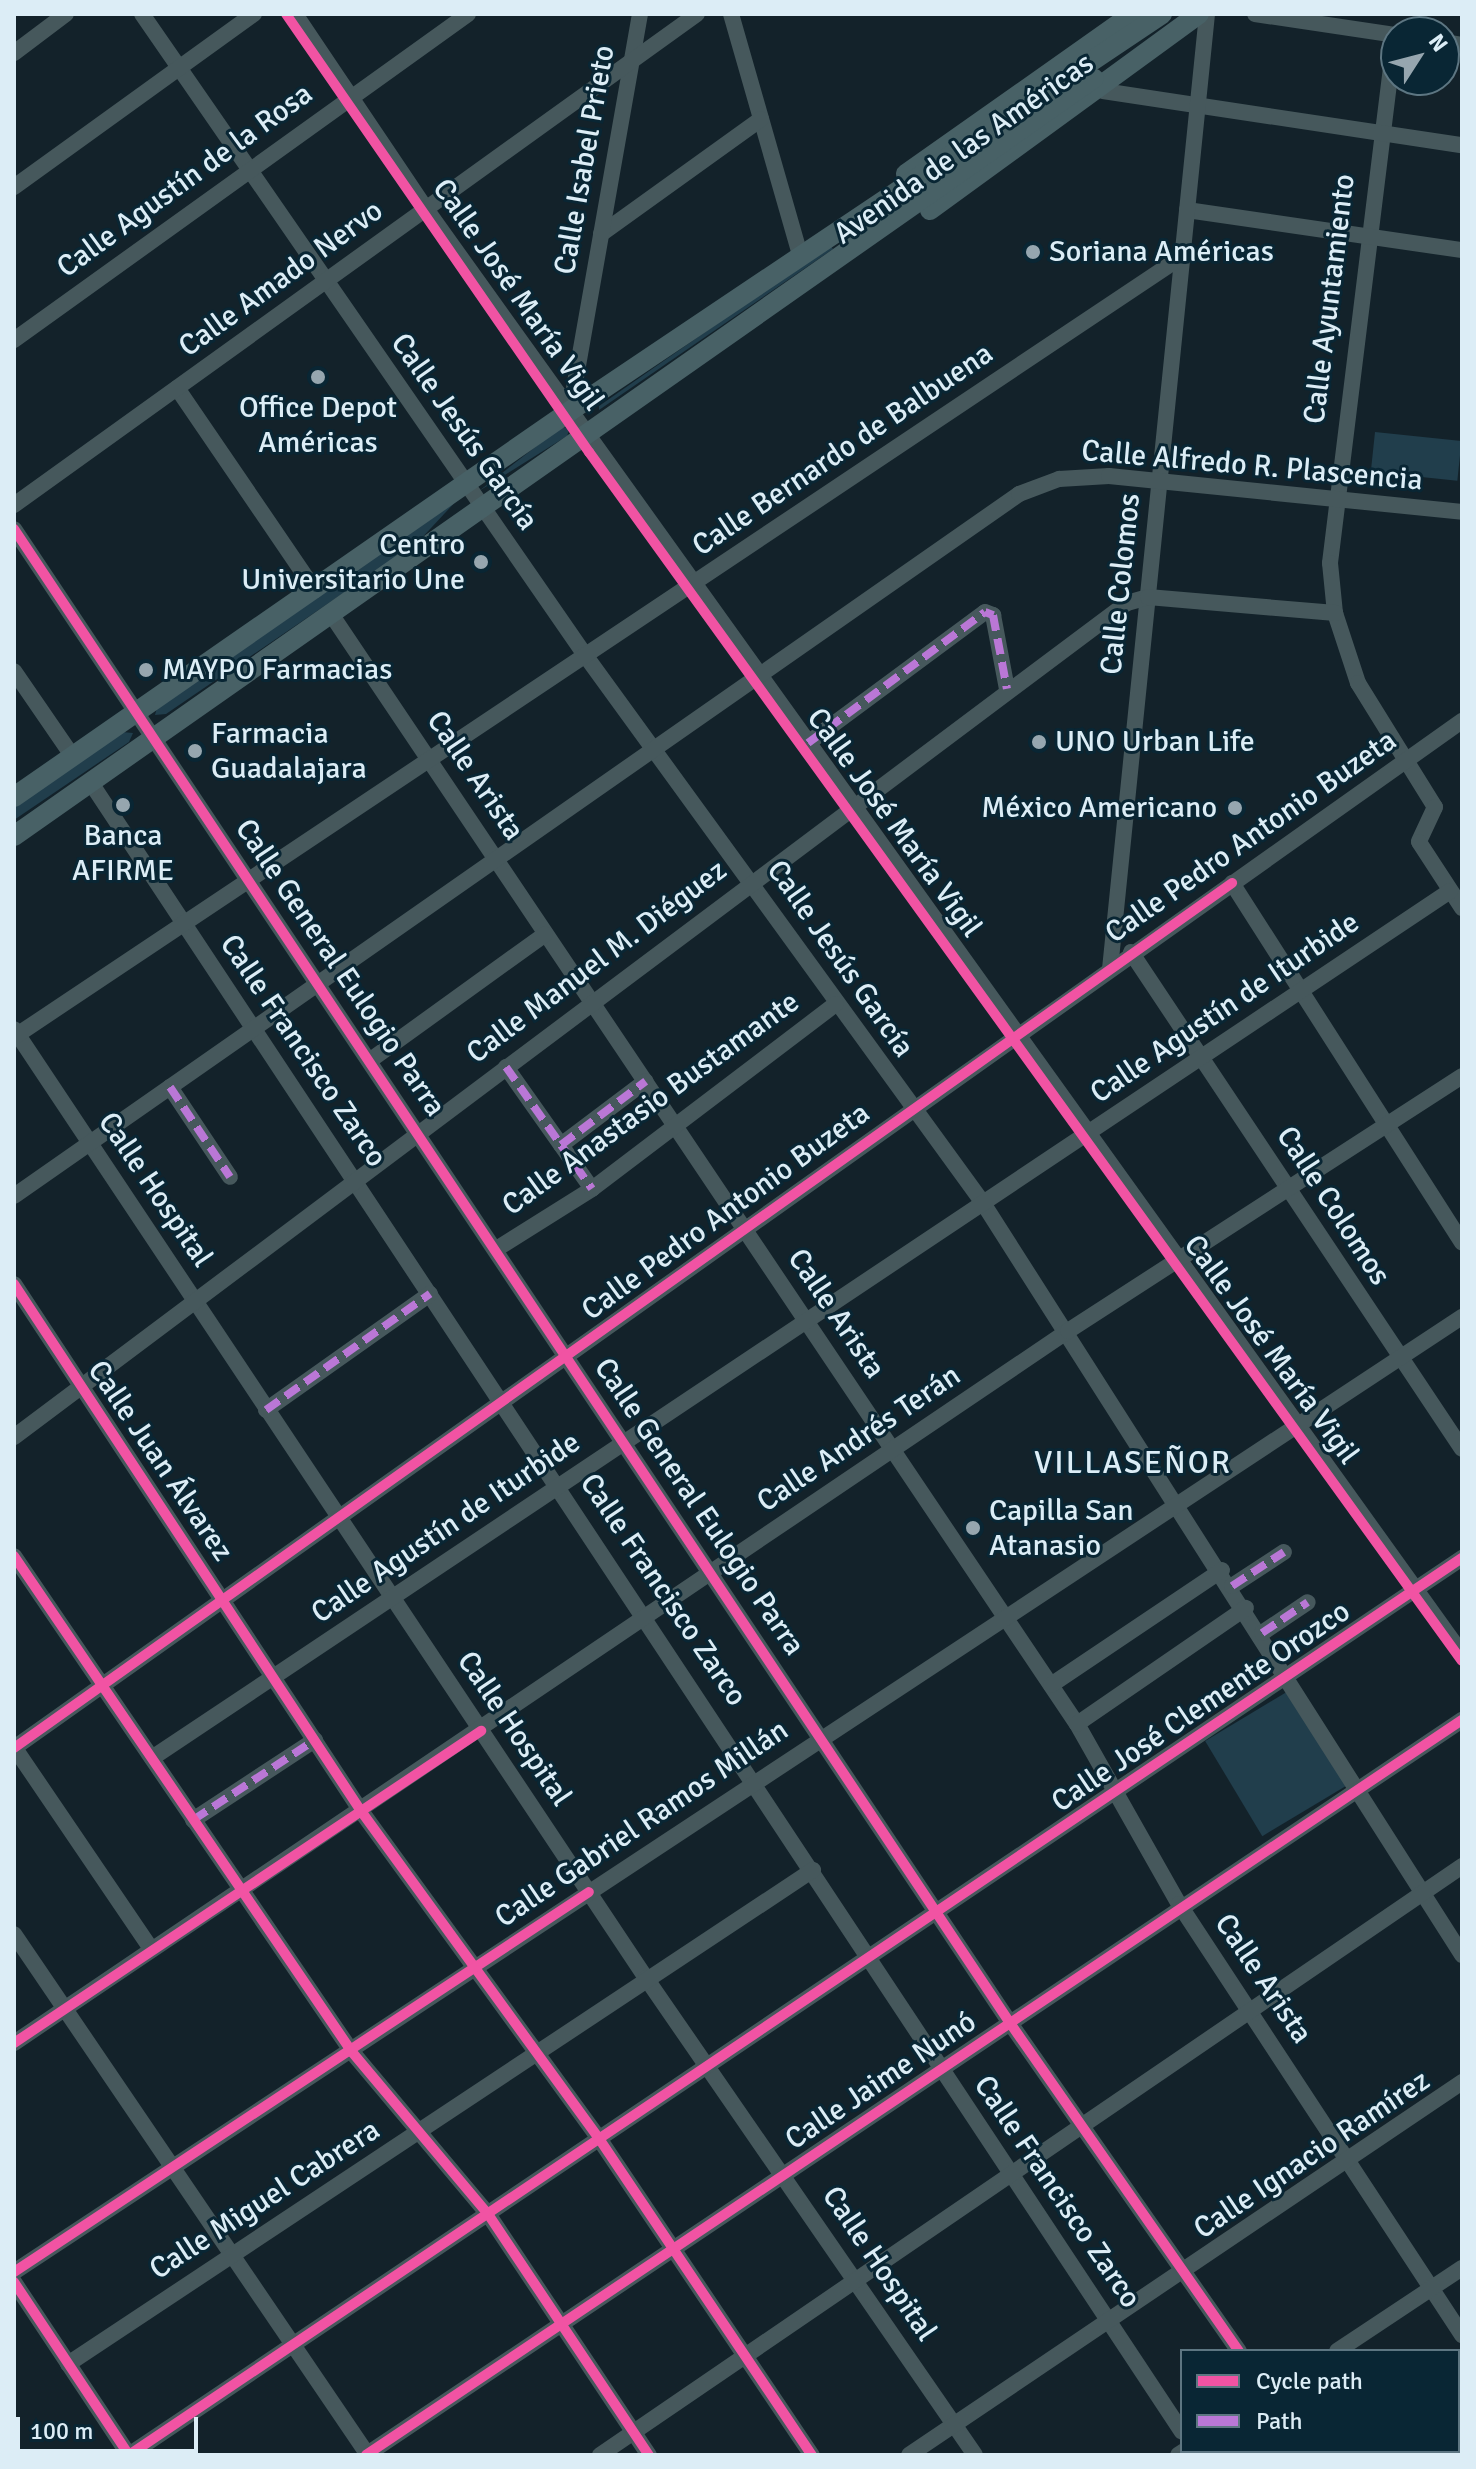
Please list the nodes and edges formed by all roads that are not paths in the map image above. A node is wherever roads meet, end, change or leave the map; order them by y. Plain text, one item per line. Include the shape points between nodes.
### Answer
1 (66, 14) edge
2 (142, 14) edge
3 (254, 14) edge
4 (295, 14) edge
5 (468, 14) edge
6 (640, 14) edge
7 (697, 14) edge
8 (731, 14) edge
9 (1133, 14) edge
10 (1162, 14) edge
11 (1199, 14) edge
12 (1207, 14) edge
13 (1255, 14) edge
14 (1380, 33) edge
15 (14, 53) edge
16 (632, 61) junction
17 (180, 68) junction
18 (1098, 85) junction
19 (351, 95) junction
20 (1385, 96) edge
21 (1197, 109) junction
22 (761, 119) junction
23 (1379, 133) junction
24 (1462, 145) edge
25 (248, 168) junction
26 (14, 187) edge
27 (426, 209) junction
28 (1187, 210) junction
29 (601, 234) junction
30 (1365, 236) junction
31 (1462, 250) edge
32 (809, 253) junction
33 (1183, 256) junction
34 (326, 281) junction
35 (14, 340) edge
36 (177, 388) junction
37 (570, 411) junction
38 (587, 434) junction
39 (1160, 482) junction
40 (466, 485) junction
41 (1334, 500) junction
42 (14, 505) edge
43 (482, 507) junction
44 (1462, 512) edge
45 (14, 529) edge
46 (694, 584) junction
47 (315, 590) junction
48 (1148, 597) junction
49 (1335, 613) junction
50 (331, 614) junction
51 (585, 655) junction
52 (14, 671) edge
53 (761, 677) junction
54 (1007, 689) junction
55 (139, 712) junction
56 (1462, 721) edge
57 (156, 737) junction
58 (808, 743) junction
59 (654, 748) junction
60 (73, 757) junction
61 (429, 757) junction
62 (1406, 763) junction
63 (91, 783) junction
64 (14, 797) edge
65 (853, 806) junction
66 (14, 836) edge
67 (496, 859) junction
68 (249, 875) junction
69 (750, 880) junction
70 (1232, 883) junction
71 (1450, 891) junction
72 (1462, 908) edge
73 (182, 921) junction
74 (545, 934) junction
75 (1131, 952) junction
76 (1110, 969) junction
77 (321, 982) junction
78 (1300, 991) junction
79 (590, 1001) junction
80 (836, 1004) junction
81 (254, 1028) junction
82 (15, 1033) edge
83 (1017, 1036) junction
84 (1200, 1058) junction
85 (372, 1059) junction
86 (506, 1067) junction
87 (1462, 1076) edge
88 (646, 1081) junction
89 (170, 1087) junction
90 (912, 1108) junction
91 (677, 1125) junction
92 (1386, 1126) junction
93 (420, 1131) junction
94 (1087, 1133) junction
95 (90, 1144) junction
96 (561, 1145) junction
97 (230, 1177) dead end
98 (355, 1180) junction
99 (592, 1189) junction
100 (1290, 1190) junction
101 (14, 1196) edge
102 (983, 1203) junction
103 (746, 1229) junction
104 (1462, 1243) edge
105 (498, 1248) junction
106 (1178, 1262) junction
107 (14, 1284) edge
108 (430, 1294) junction
109 (195, 1301) junction
110 (1462, 1317) edge
111 (806, 1321) junction
112 (1068, 1331) junction
113 (568, 1354) junction
114 (1400, 1359) junction
115 (82, 1387) junction
116 (502, 1401) junction
117 (266, 1410) junction
118 (1294, 1425) junction
119 (14, 1437) edge
120 (627, 1440) junction
121 (1462, 1449) edge
122 (892, 1450) junction
123 (560, 1485) junction
124 (1177, 1500) junction
125 (339, 1516) junction
126 (1284, 1552) dead end
127 (14, 1556) edge
128 (1462, 1558) edge
129 (1222, 1570) junction
130 (713, 1573) junction
131 (1232, 1586) junction
132 (1416, 1589) junction
133 (392, 1598) junction
134 (223, 1599) junction
135 (1308, 1602) dead end
136 (1246, 1608) junction
137 (1004, 1616) junction
138 (648, 1617) junction
139 (1262, 1633) junction
140 (1462, 1654) edge
141 (1289, 1676) junction
142 (273, 1677) junction
143 (102, 1684) junction
144 (1051, 1685) junction
145 (1462, 1720) edge
146 (1077, 1724) junction
147 (481, 1731) junction
148 (824, 1736) junction
149 (315, 1740) junction
150 (14, 1748) edge
151 (152, 1758) junction
152 (758, 1782) junction
153 (1357, 1788) junction
154 (1118, 1793) junction
155 (361, 1811) junction
156 (193, 1820) junction
157 (1462, 1866) edge
158 (813, 1870) junction
159 (240, 1891) junction
160 (589, 1892) junction
161 (1423, 1893) junction
162 (1179, 1904) junction
163 (939, 1915) junction
164 (14, 1934) edge
165 (152, 1950) junction
166 (1462, 1955) edge
167 (872, 1960) junction
168 (472, 1970) junction
169 (646, 1978) junction
170 (65, 2008) junction
171 (1252, 2011) junction
172 (1010, 2023) junction
173 (14, 2043) edge
174 (352, 2052) junction
175 (536, 2053) junction
176 (709, 2067) junction
177 (941, 2068) junction
178 (1462, 2082) edge
179 (1082, 2126) junction
180 (420, 2133) junction
181 (600, 2140) junction
182 (1347, 2160) junction
183 (173, 2166) junction
184 (1011, 2172) junction
185 (785, 2175) junction
186 (488, 2214) junction
187 (674, 2249) junction
188 (233, 2254) junction
189 (1462, 2268) edge
190 (1184, 2270) junction
191 (14, 2272) edge
192 (857, 2281) junction
193 (14, 2282) edge
194 (1432, 2289) junction
195 (1110, 2322) junction
196 (561, 2324) junction
197 (1462, 2335) edge
198 (295, 2343) junction
199 (1238, 2349) edge
200 (1340, 2349) edge
201 (746, 2357) junction
202 (68, 2364) junction
203 (954, 2425) junction
204 (1180, 2429) edge
205 (633, 2432) junction
206 (129, 2455) edge
207 (367, 2455) edge
208 (600, 2455) edge
209 (649, 2455) edge
210 (812, 2455) edge
211 (909, 2455) edge
212 (975, 2455) edge

1 - 15 street
2 - 17 street, Calle Jesús García
3 - 17 street
4 - 19 street, Calle José María Vigil
5 - 19 street, Calle Agustín de la Rosa
6 - 16 street, Calle Isabel Prieto
7 - 16 street, Calle Amado Nervo
8 - 22 street
9 - 32 main road, Avenida de las Américas via 914,168
10 - 32 main road, Avenida de las Américas
11 - 18 main road, Avenida de las Américas
12 - 21 street, Calle Colomos
13 - 14 street
16 - 27 street, Calle Amado Nervo
16 - 29 street, Calle Isabel Prieto
17 - 25 street, Calle Jesús García
17 - 26 street
18 - 21 street
18 - 38 main road, Avenida de las Américas via 775,315 755,320
19 - 25 street, Calle Agustín de la Rosa
19 - 27 street, Calle José María Vigil
20 - 23 street, Calle Ayuntamiento
21 - 23 street
21 - 28 street, Calle Colomos
22 - 29 street
22 - 32 street
23 - 24 street
23 - 30 street, Calle Ayuntamiento
25 - 34 street, Calle Jesús García
25 - 35 street, Calle Agustín de la Rosa
27 - 34 street, Calle Amado Nervo
27 - 37 street, Calle José María Vigil
28 - 30 street
28 - 33 street, Calle Colomos
29 - 37 street, Calle Isabel Prieto
30 - 31 street
30 - 41 street, Calle Ayuntamiento
32 - 37 main road, Avenida de las Américas
33 - 39 street, Calle Colomos
33 - 46 street, Calle Bernardo de Balbuena
34 - 36 street, Calle Amado Nervo
34 - 40 street, Calle Jesús García
36 - 42 street, Calle Amado Nervo
36 - 47 street
37 - 38 street, Calle José María Vigil
37 - 40 main road, Avenida de las Américas
38 - 43 main road, Avenida de las Américas
38 - 46 street, Calle José María Vigil
39 - 41 street, Calle Alfredo R. Plascencia
39 - 48 street, Calle Colomos
39 - 53 street, Calle Alfredo R. Plascencia via 1071,478 1019,494
40 - 43 street, Calle Jesús García
40 - 47 main road, Avenida de las Américas
41 - 44 street, Calle Alfredo R. Plascencia
41 - 49 street, Calle Ayuntamiento
43 - 50 main road, Avenida de las Américas
43 - 51 street, Calle Jesús García
45 - 55 street, Calle General Eulogio Parra
46 - 51 street, Calle Bernardo de Balbuena
46 - 53 street, Calle José María Vigil
47 - 55 main road, Avenida de las Américas
48 - 49 street, Calle Manuel M. Diéguez
48 - 54 street, Calle Manuel M. Diéguez via 1127,603
48 - 76 street, Calle Colomos
49 - 62 street, Calle Ayuntamiento via 1358,683
50 - 57 main road, Avenida de las Américas
50 - 61 street, Calle Arista
51 - 59 street, Calle Jesús García
51 - 61 street, Calle Bernardo de Balbuena
52 - 60 street
53 - 58 street, Calle José María Vigil
53 - 59 street, Calle Alfredo R. Plascencia
54 - 58 street via 993,615 985,612
54 - 65 street, Calle Manuel M. Diéguez
55 - 57 street, Calle General Eulogio Parra
55 - 60 main road, Avenida de las Américas
56 - 62 street, Calle Pedro Antonio Buzeta
57 - 63 main road, Avenida de las Américas
57 - 68 street, Calle General Eulogio Parra
58 - 65 street, Calle José María Vigil
59 - 67 street, Calle Alfredo R. Plascencia
59 - 69 street, Calle Jesús García
60 - 64 main road, Avenida de las Américas
61 - 67 street, Calle Arista
61 - 68 street, Calle Bernardo de Balbuena
62 - 70 street, Calle Pedro Antonio Buzeta
62 - 71 street, Calle Ayuntamiento via 1436,813 1419,842
63 - 66 main road, Avenida de las Américas
63 - 73 street, Calle Francisco Zarco
65 - 69 street, Calle Manuel M. Diéguez
65 - 83 street, Calle José María Vigil
67 - 74 street, Calle Arista
67 - 77 street, Calle Alfredo R. Plascencia
68 - 73 street, Calle Bernardo de Balbuena
68 - 77 street, Calle General Eulogio Parra
69 - 79 street, Calle Manuel M. Diéguez
69 - 80 street, Calle Jesús García
70 - 75 street, Calle Pedro Antonio Buzeta
70 - 78 street
71 - 72 street, Calle Ayuntamiento
71 - 78 street, Calle Agustín de Iturbide
73 - 81 street, Calle Francisco Zarco
73 - 82 street, Calle Bernardo de Balbuena
74 - 79 street, Calle Arista
74 - 85 street
75 - 76 street, Calle Pedro Antonio Buzeta
75 - 84 street, Calle Colomos
76 - 83 street, Calle Pedro Antonio Buzeta
77 - 81 street, Calle Alfredo R. Plascencia
77 - 85 street, Calle General Eulogio Parra
78 - 84 street, Calle Agustín de Iturbide
78 - 92 street
79 - 86 street, Calle Manuel M. Diéguez
79 - 88 street, Calle Arista
80 - 90 street, Calle Jesús García
80 - 91 street, Calle Anastasio Bustamante
81 - 89 street, Calle Alfredo R. Plascencia
81 - 98 street, Calle Francisco Zarco
82 - 95 street, Calle Hospital
83 - 90 street, Calle Pedro Antonio Buzeta
83 - 94 street, Calle José María Vigil
84 - 94 street, Calle Agustín de Iturbide
84 - 100 street, Calle Colomos
85 - 93 street, Calle General Eulogio Parra
86 - 93 street, Calle Manuel M. Diéguez
86 - 96 street
87 - 92 street, Calle Andrés Terán
88 - 91 street, Calle Arista
88 - 96 street
89 - 95 street, Calle Alfredo R. Plascencia
89 - 97 street
90 - 102 street, Calle Jesús García
90 - 103 street, Calle Pedro Antonio Buzeta
91 - 99 street, Calle Anastasio Bustamante
91 - 103 street, Calle Arista
92 - 100 street, Calle Andrés Terán
92 - 104 street
93 - 98 street, Calle Manuel M. Diéguez
93 - 105 street, Calle General Eulogio Parra
94 - 102 street, Calle Agustín de Iturbide
94 - 106 street, Calle José María Vigil
95 - 101 street, Calle Alfredo R. Plascencia
95 - 109 street, Calle Hospital
96 - 99 street
98 - 108 street, Calle Francisco Zarco
98 - 109 street, Calle Manuel M. Diéguez
99 - 105 street, Calle Anastasio Bustamante
100 - 106 street, Calle Andrés Terán
100 - 114 street, Calle Colomos
102 - 111 street, Calle Agustín de Iturbide
102 - 112 street, Calle Jesús García
103 - 111 street, Calle Arista
103 - 113 street, Calle Pedro Antonio Buzeta
105 - 113 street, Calle General Eulogio Parra
106 - 112 street, Calle Andrés Terán
106 - 118 street, Calle José María Vigil
107 - 115 street, Calle Juan Álvarez
108 - 116 street, Calle Francisco Zarco
108 - 117 street
109 - 115 street, Calle Manuel M. Diéguez
109 - 117 street, Calle Hospital
110 - 114 street, Calle Gabriel Ramos Millán
111 - 120 street, Calle Agustín de Iturbide
111 - 122 street, Calle Arista
112 - 122 street, Calle Andrés Terán
112 - 124 street, Calle Jesús García
113 - 116 street, Calle Pedro Antonio Buzeta
113 - 120 street, Calle General Eulogio Parra
114 - 118 street, Calle Gabriel Ramos Millán
114 - 121 street, Calle Colomos
115 - 119 street, Calle Manuel M. Diéguez
115 - 134 street, Calle Juan Álvarez
116 - 123 street, Calle Francisco Zarco
116 - 125 street, Calle Pedro Antonio Buzeta
117 - 125 street, Calle Hospital
118 - 124 street, Calle Gabriel Ramos Millán
118 - 132 street, Calle José María Vigil
120 - 123 street, Calle Agustín de Iturbide
120 - 130 street, Calle General Eulogio Parra
122 - 130 street, Calle Andrés Terán
122 - 137 street, Calle Arista
123 - 133 street, Calle Agustín de Iturbide
123 - 138 street, Calle Francisco Zarco
124 - 129 street, Calle Jesús García
124 - 137 street, Calle Gabriel Ramos Millán
125 - 133 street, Calle Hospital
125 - 134 street, Calle Pedro Antonio Buzeta
126 - 131 street
127 - 143 street
128 - 132 street, Calle José Clemente Orozco
129 - 131 street, Calle Jesús García
129 - 144 street
130 - 138 street, Calle Andrés Terán
130 - 148 street, Calle General Eulogio Parra
131 - 136 street, Calle Jesús García
132 - 140 street, Calle José María Vigil
132 - 141 street, Calle José Clemente Orozco
133 - 142 street, Calle Agustín de Iturbide
133 - 147 street, Calle Hospital
134 - 142 street, Calle Juan Álvarez
134 - 143 street, Calle Pedro Antonio Buzeta
135 - 139 street
136 - 139 street, Calle Jesús García
136 - 146 street
137 - 144 street, Calle Arista
137 - 148 street, Calle Gabriel Ramos Millán
138 - 147 street, Calle Andrés Terán
138 - 152 street, Calle Francisco Zarco
139 - 141 street, Calle Jesús García
141 - 153 street, Calle Jesús García
141 - 154 street, Calle José Clemente Orozco
142 - 149 street, Calle Juan Álvarez
142 - 151 street, Calle Agustín de Iturbide
143 - 150 street, Calle Pedro Antonio Buzeta
143 - 151 street
144 - 146 street, Calle Arista
145 - 153 street, Calle Jaime Nunó
146 - 154 street, Calle Arista
147 - 155 street, Calle Andrés Terán
147 - 160 street, Calle Hospital
148 - 152 street, Calle Gabriel Ramos Millán
148 - 163 street, Calle General Eulogio Parra
149 - 155 street, Calle Juan Álvarez
149 - 156 street
150 - 165 street
151 - 156 street
152 - 158 street, Calle Francisco Zarco
152 - 160 street, Calle Gabriel Ramos Millán
153 - 161 street, Calle Jesús García
153 - 162 street, Calle Jaime Nunó
154 - 162 street, Calle Arista
154 - 163 street, Calle José Clemente Orozco
155 - 159 street, Calle Andrés Terán
155 - 168 street, Calle Juan Álvarez
156 - 159 street
157 - 161 street
158 - 167 street, Calle Francisco Zarco
158 - 169 street, Calle Miguel Cabrera
159 - 165 street, Calle Andrés Terán
159 - 174 street
160 - 168 street, Calle Gabriel Ramos Millán
160 - 169 street, Calle Hospital
161 - 166 street, Calle Jesús García
161 - 171 street
162 - 171 street, Calle Arista
162 - 172 street, Calle Jaime Nunó
163 - 167 street, Calle José Clemente Orozco
163 - 172 street, Calle General Eulogio Parra
164 - 170 street
165 - 170 street, Calle Andrés Terán
167 - 176 street, Calle José Clemente Orozco
167 - 177 street, Calle Francisco Zarco
168 - 174 street, Calle Gabriel Ramos Millán
168 - 175 street, Calle Juan Álvarez
169 - 175 street, Calle Miguel Cabrera
169 - 176 street, Calle Hospital
170 - 173 street, Calle Andrés Terán
170 - 183 street
171 - 179 street
171 - 182 street, Calle Arista
172 - 177 street, Calle Jaime Nunó
172 - 179 street, Calle General Eulogio Parra
174 - 180 street
174 - 183 street, Calle Gabriel Ramos Millán
175 - 180 street, Calle Miguel Cabrera
175 - 181 street, Calle Juan Álvarez
176 - 181 street, Calle José Clemente Orozco
176 - 185 street, Calle Hospital
177 - 184 street, Calle Francisco Zarco
177 - 185 street, Calle Jaime Nunó
178 - 182 street, Calle Ignacio Ramírez
179 - 184 street
179 - 190 street, Calle General Eulogio Parra
180 - 186 street
180 - 188 street, Calle Miguel Cabrera
181 - 186 street, Calle José Clemente Orozco
181 - 187 street, Calle Juan Álvarez
182 - 190 street, Calle Ignacio Ramírez
182 - 194 street, Calle Arista
183 - 188 street
183 - 191 street, Calle Gabriel Ramos Millán
184 - 192 street
184 - 195 street, Calle Francisco Zarco
185 - 187 street, Calle Jaime Nunó
185 - 192 street, Calle Hospital
186 - 196 street
186 - 198 street, Calle José Clemente Orozco
187 - 196 street, Calle Jaime Nunó
187 - 201 street, Calle Juan Álvarez
188 - 198 street
188 - 202 street, Calle Miguel Cabrera
189 - 194 street
190 - 195 street, Calle Ignacio Ramírez
190 - 199 street, Calle General Eulogio Parra
192 - 201 street
192 - 203 street, Calle Hospital
193 - 202 street
194 - 197 street, Calle Arista
194 - 200 street
195 - 203 street, Calle Ignacio Ramírez
195 - 204 street, Calle Francisco Zarco
196 - 205 street
196 - 207 street, Calle Jaime Nunó
198 - 206 street, Calle José Clemente Orozco
198 - 207 street
201 - 205 street
201 - 210 street, Calle Juan Álvarez
202 - 206 street
203 - 211 street, Calle Ignacio Ramírez
203 - 212 street, Calle Hospital
205 - 208 street
205 - 209 street

